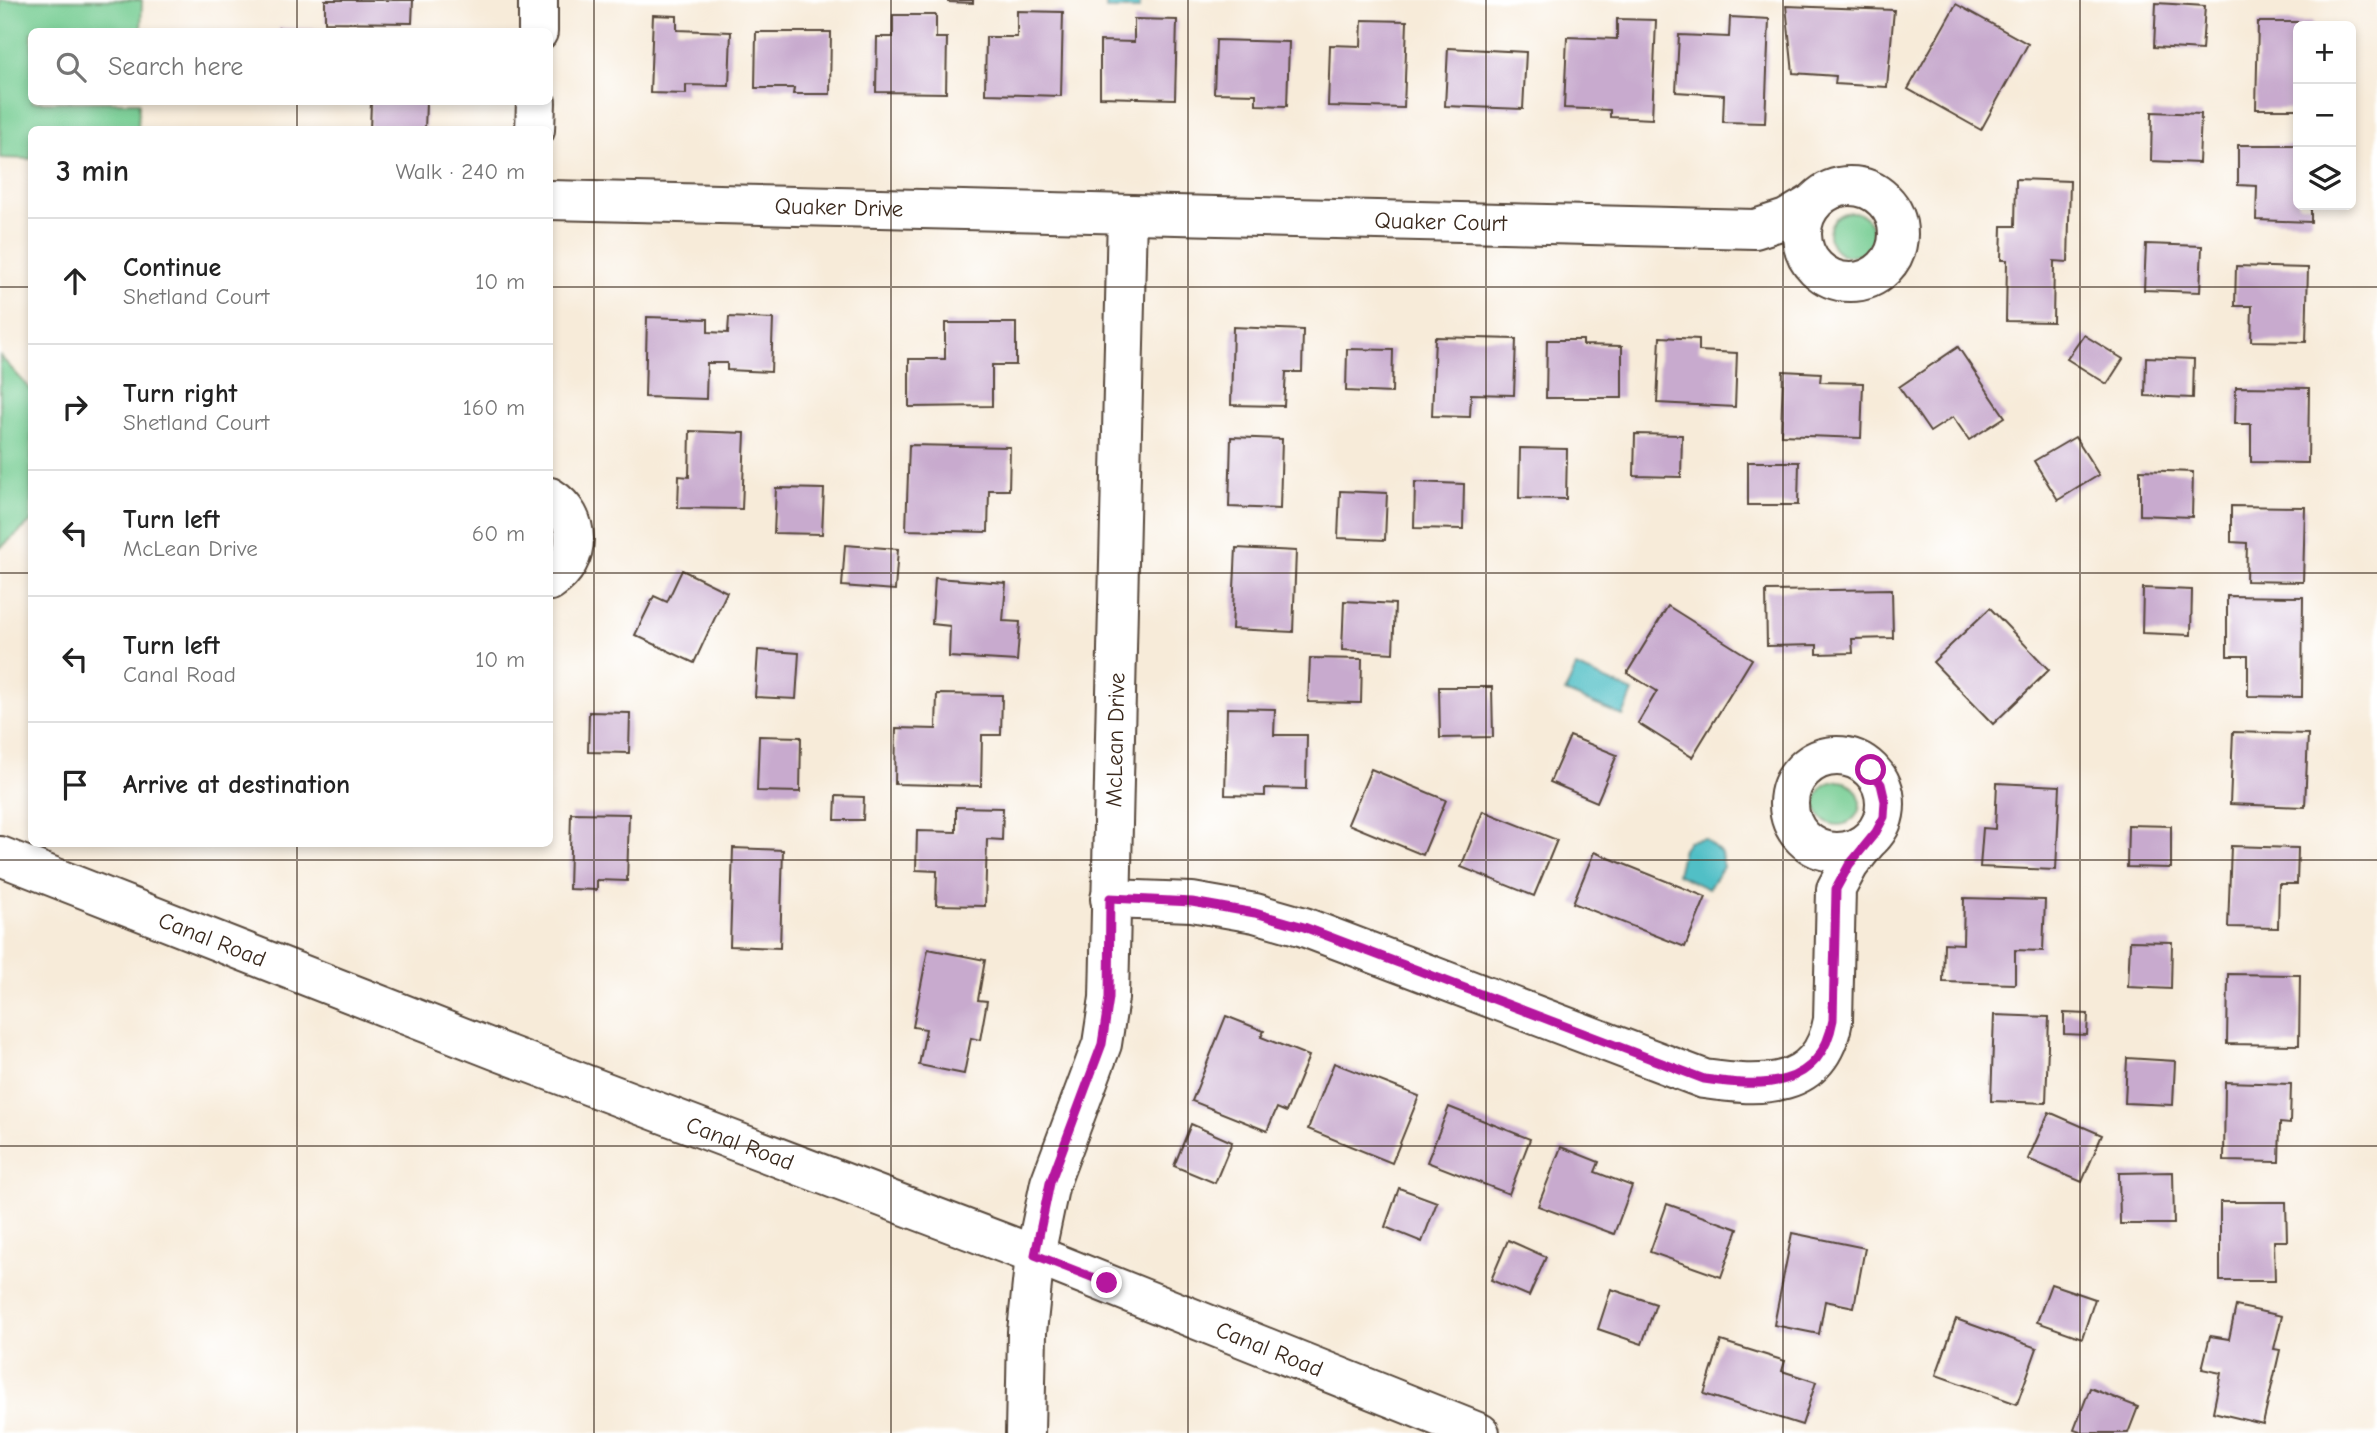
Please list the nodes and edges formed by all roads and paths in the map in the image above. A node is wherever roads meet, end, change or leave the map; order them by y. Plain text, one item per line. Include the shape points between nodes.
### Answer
1 (538, 0) edge
2 (538, 28) edge
3 (536, 105) edge
4 (535, 126) edge
5 (553, 200) edge
6 (1813, 203) junction
7 (1127, 214) junction
8 (1755, 229) junction
9 (1809, 260) junction
10 (553, 496) edge
11 (553, 578) edge
12 (1808, 843) junction
13 (1866, 843) junction
14 (0, 856) edge
15 (1836, 889) junction
16 (1110, 898) junction
17 (1035, 1255) junction
18 (1025, 1433) edge
19 (1480, 1433) edge

1 - 2 street
3 - 4 street
5 - 7 street, Quaker Drive
6 - 8 street, Quaker Court via 1786,219
6 - 9 street via 1802,230
6 - 9 street, Quaker Court via 1842,186 1859,186 1888,204 1899,235 1888,265 1862,281 1832,279
7 - 8 street, Quaker Court
7 - 16 street, McLean Drive
8 - 9 street, Quaker Court
10 - 11 street via 575,531 568,564
12 - 13 street via 1837,853
12 - 13 street via 1790,818 1790,789 1810,763 1842,755 1858,760 1881,784 1884,817
12 - 15 street
13 - 15 street
14 - 17 street, Canal Road
15 - 16 street via 1830,1039 1807,1069 1785,1081 1762,1084 1704,1079 1304,927 1255,913 1192,902
16 - 17 street, McLean Drive via 1109,998 1102,1044 1050,1183
17 - 18 street, McLean Drive via 1027,1332
17 - 19 street, Canal Road

